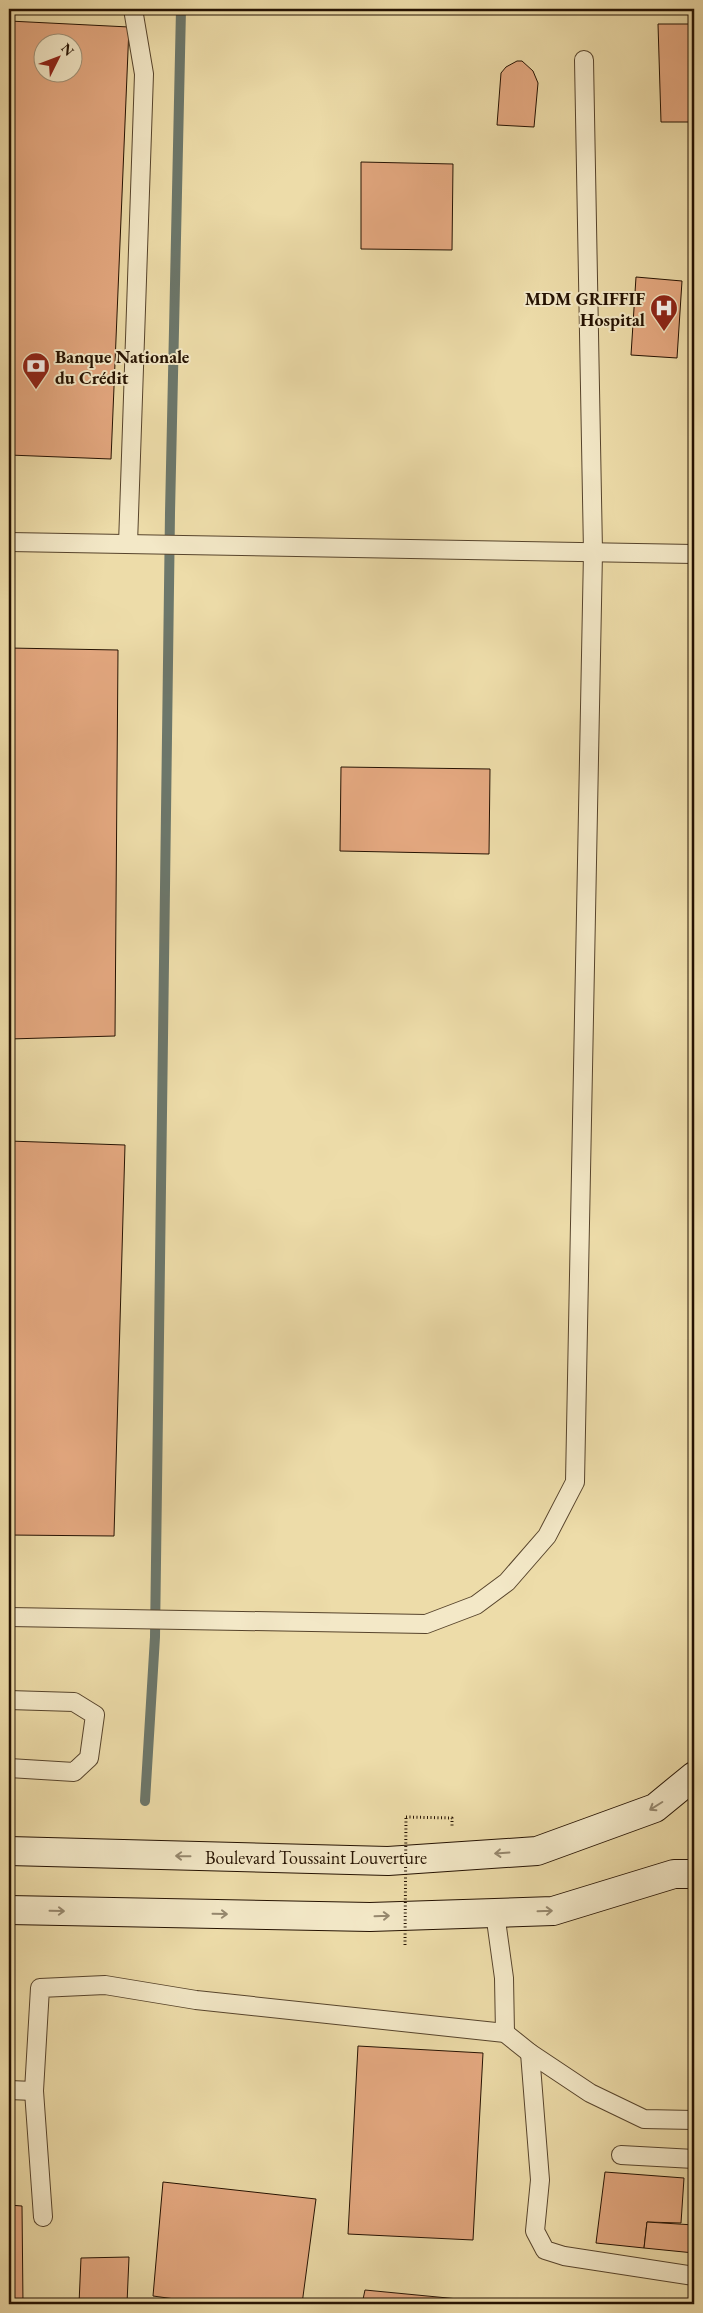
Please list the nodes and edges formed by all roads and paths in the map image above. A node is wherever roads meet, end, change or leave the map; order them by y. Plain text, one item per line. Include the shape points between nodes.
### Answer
1 (133, 9) edge
2 (584, 60) dead end
3 (9, 542) edge
4 (128, 544) junction
5 (593, 552) junction
6 (694, 554) edge
7 (9, 1618) edge
8 (9, 1700) edge
9 (9, 1768) edge
10 (694, 1776) edge
11 (452, 1818) dead end
12 (9, 1851) edge
13 (694, 1874) edge
14 (9, 1910) edge
15 (494, 1913) junction
16 (406, 1946) dead end
17 (505, 2033) junction
18 (530, 2053) junction
19 (9, 2090) edge
20 (34, 2091) junction
21 (694, 2120) edge
22 (621, 2155) dead end
23 (694, 2158) edge
24 (44, 2217) dead end
25 (694, 2276) edge

1 - 4 lane via 144,74
2 - 5 lane
3 - 4 lane
4 - 5 lane
5 - 6 lane
5 - 7 lane via 575,1482 547,1536 507,1582 476,1605 426,1624
8 - 9 lane via 74,1702 95,1714 90,1758 74,1772
10 -> 12 main road, Boulevard Toussaint Louverture via 655,1808 537,1851 388,1861
11 - 16 path, bridge via 406,1817
15 -> 13 main road via 553,1911 674,1874
14 -> 15 main road via 370,1917
15 - 17 lane via 504,1978
17 - 18 lane
17 - 20 lane via 196,2000 105,1985 40,1988
18 - 21 lane via 590,2093 644,2119
18 - 25 lane via 540,2180 535,2231 545,2250 564,2256
19 - 20 lane
20 - 24 lane
22 - 23 lane

